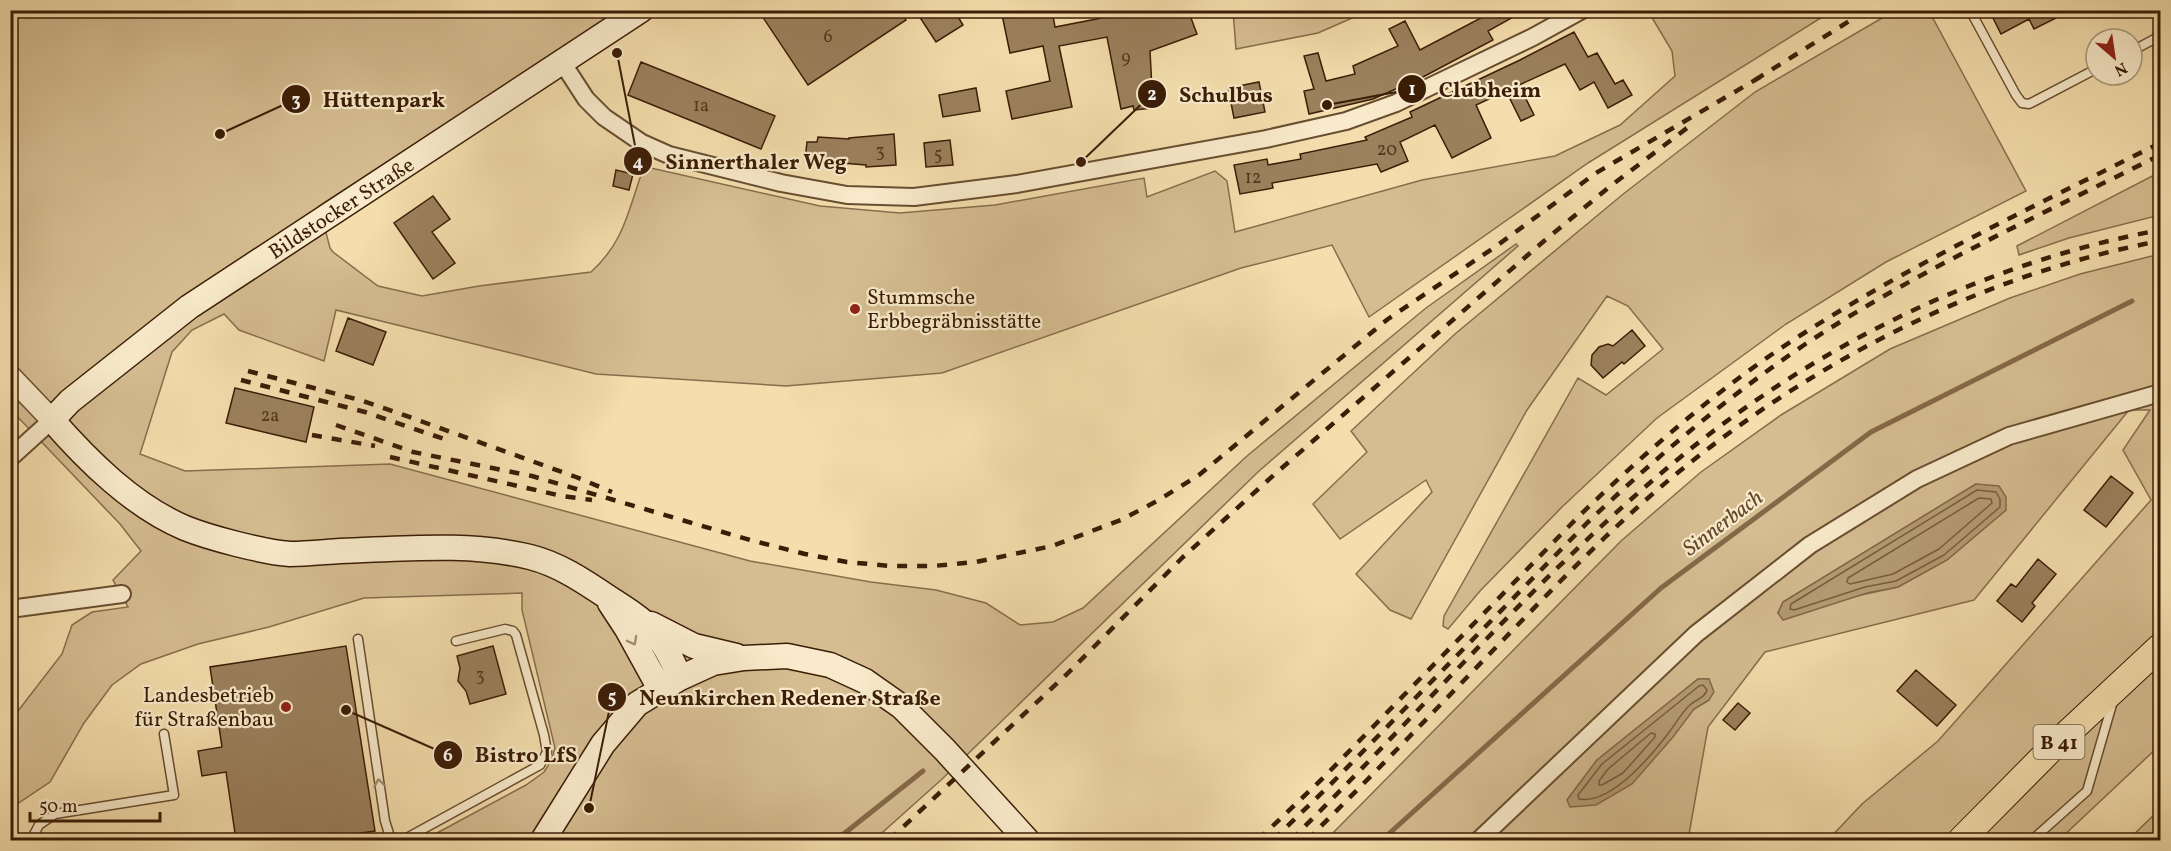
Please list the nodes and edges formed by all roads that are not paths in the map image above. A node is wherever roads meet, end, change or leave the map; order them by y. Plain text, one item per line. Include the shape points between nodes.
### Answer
1 (641, 10) edge
2 (1582, 10) edge
3 (1970, 10) edge
4 (2160, 36) edge
5 (2144, 45) edge
6 (562, 62) junction
7 (2084, 75) edge
8 (10, 376) edge
9 (2160, 393) edge
10 (51, 420) junction
11 (10, 458) edge
12 (122, 594) dead end
13 (604, 594) junction
14 (10, 609) edge
15 (644, 620) junction
16 (358, 639) dead end
17 (456, 641) dead end
18 (2160, 647) edge
19 (744, 658) junction
20 (670, 683) junction
21 (2116, 688) junction
22 (164, 734) dead end
23 (31, 840) edge
24 (391, 840) edge
25 (403, 840) edge
26 (543, 840) edge
27 (1027, 840) edge
28 (1479, 840) edge
29 (1961, 840) edge
30 (2032, 840) edge

1 - 6 main road, Bildstocker Straße
2 - 6 street via 1396,103 1346,121 1017,184 914,197 847,195 781,183 669,154 642,143 604,117 586,99
3 - 7 lane via 2022,102 2029,104
4 - 5 lane
6 - 10 main road, Bildstocker Straße via 189,307
8 - 10 street
9 - 28 street via 2009,436 1917,479 1810,545 1696,634
10 - 11 street
10 - 13 main road via 104,474 139,502 184,528 289,554 434,548 495,550 532,557 573,574
12 - 14 street
13 - 15 main road
13 -> 20 main road
15 - 19 main road via 694,646
15 - 20 main road via 657,634
24 -> 16 lane
17 - 25 lane via 505,629 513,631 547,753 540,765
18 - 21 main road, B 41
19 - 20 main road via 713,663
19 - 27 main road via 787,656 830,665 865,681 902,707
20 - 26 main road via 637,704 603,744
21 - 29 main road, B 41
21 - 30 lane via 2087,791
22 - 23 lane via 174,795 56,814 39,825

